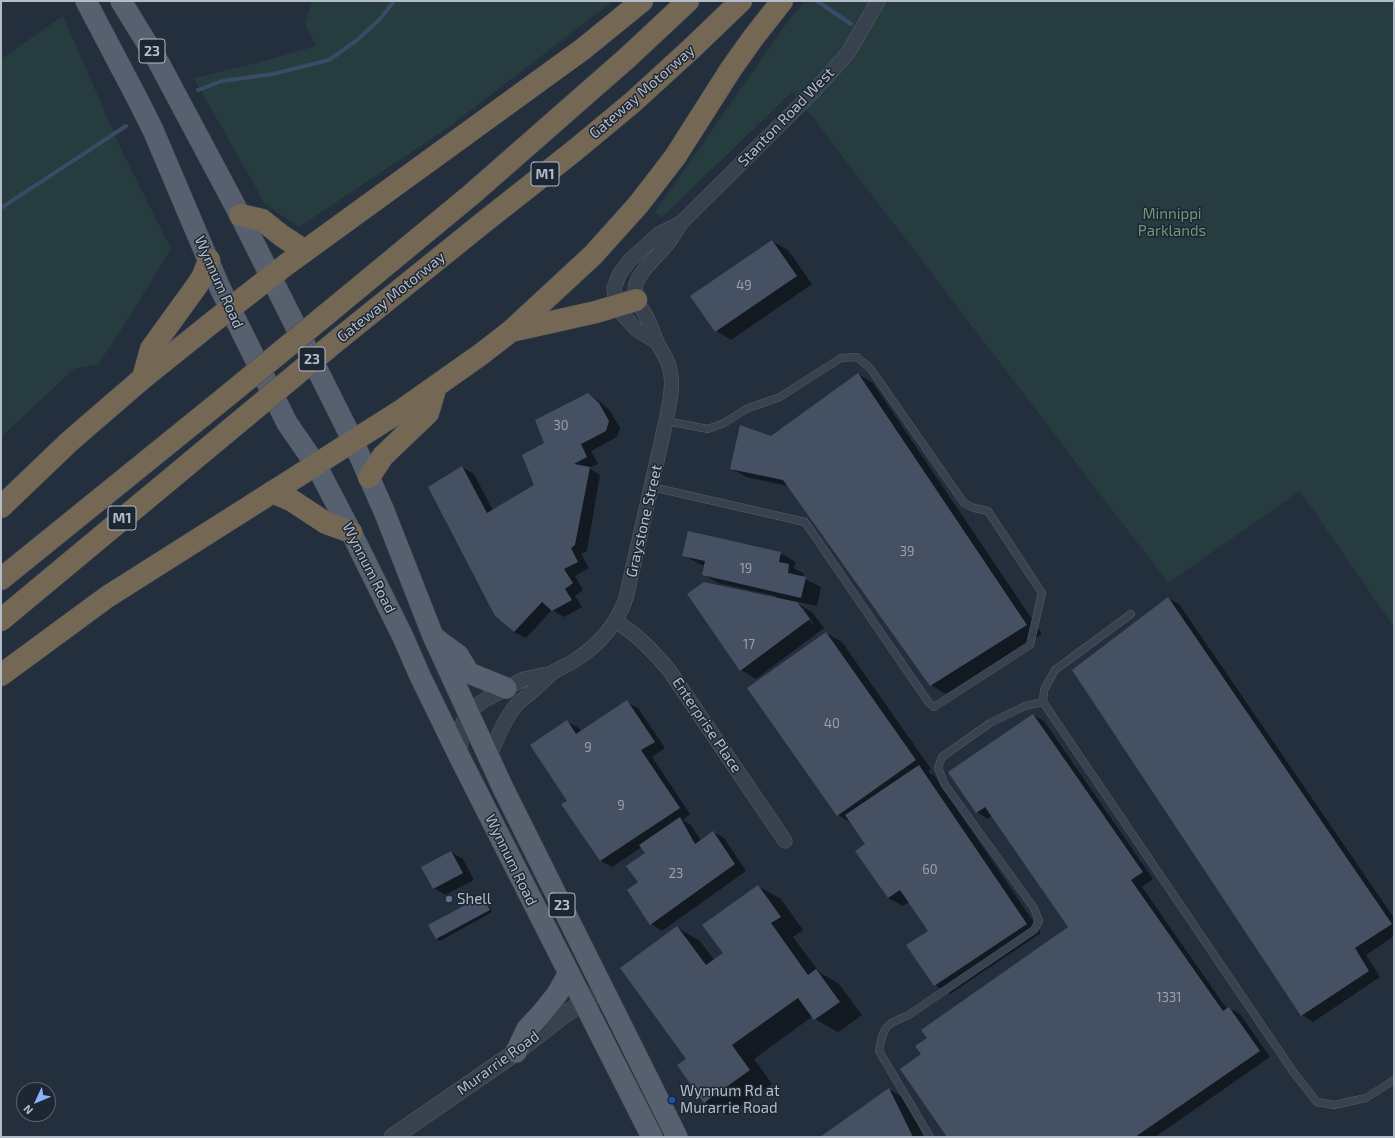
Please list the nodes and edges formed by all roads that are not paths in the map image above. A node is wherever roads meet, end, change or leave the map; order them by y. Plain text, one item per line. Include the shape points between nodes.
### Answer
1 (86, 1) edge
2 (121, 1) edge
3 (642, 1) edge
4 (688, 1) edge
5 (741, 1) edge
6 (782, 1) edge
7 (878, 1) edge
8 (240, 215) junction
9 (681, 223) junction
10 (306, 251) junction
11 (208, 260) junction
12 (271, 276) junction
13 (627, 303) junction
14 (230, 308) junction
15 (511, 331) junction
16 (656, 341) junction
17 (143, 378) junction
18 (436, 386) junction
19 (666, 421) junction
20 (353, 441) junction
21 (316, 465) junction
22 (370, 477) junction
23 (652, 487) junction
24 (272, 492) junction
25 (1, 507) edge
26 (351, 532) junction
27 (1, 579) edge
28 (1131, 614) dead end
29 (1, 620) edge
30 (616, 621) junction
31 (433, 636) junction
32 (552, 673) junction
33 (1, 675) edge
34 (506, 688) junction
35 (1043, 702) junction
36 (468, 712) junction
37 (460, 758) junction
38 (489, 758) junction
39 (785, 841) dead end
40 (569, 973) junction
41 (604, 989) junction
42 (583, 1002) junction
43 (516, 1052) junction
44 (1394, 1080) edge
45 (393, 1137) edge
46 (652, 1137) edge
47 (677, 1137) edge
48 (930, 1137) edge

1 - 11 main road, Wynnum Road / 23 via 149,123
2 - 8 main road, Wynnum Road / 23 via 159,62
3 - 10 highway via 583,49
4 - 27 highway, Gateway Motorway / M1, bridge via 472,194
5 - 29 highway, Gateway Motorway / M1, bridge via 633,102 340,338
6 - 15 highway via 731,69 675,157 638,205 593,255
7 - 9 street, Stanton Road West via 848,53 814,91
8 - 10 highway via 262,220
8 - 12 main road, Wynnum Road / 23
9 - 13 street, Stanton Road West via 668,244 643,271
9 - 13 street, Stanton Road West via 658,234 624,266 614,288 615,296
10 - 12 highway
11 - 14 main road, Wynnum Road / 23
11 - 17 highway via 198,284 151,349
12 - 14 highway
12 - 20 main road, Wynnum Road / 23
13 - 15 highway
13 - 16 street, Graystone Street via 647,319
13 - 16 street, Graystone Street via 623,315 637,330
14 - 17 highway
14 - 21 main road, Wynnum Road / 23 via 287,423
15 - 18 highway
16 - 19 street, Graystone Street via 668,360 670,370 671,394
17 - 25 highway via 70,441
18 - 20 highway
18 - 22 highway via 428,413 383,456
19 - 23 street, Graystone Street
19 - 23 lane via 708,429 724,423 746,409 780,397 841,358 857,357 870,368 964,503 988,511 1042,593 1030,644 934,707 805,522
20 - 21 highway
20 - 22 main road, Wynnum Road / 23
21 - 24 highway
21 - 26 main road, Wynnum Road / 23
22 - 31 main road, Wynnum Road / 23
23 - 30 street, Graystone Street via 626,598
24 - 26 highway via 291,500 326,523
24 - 33 highway via 107,597
26 - 37 main road, Wynnum Road / 23 via 404,637
28 - 35 lane via 1055,670 1044,690
30 - 32 street, Graystone Street via 587,652
30 - 39 street, Enterprise Place via 642,640 669,670
31 - 34 main road via 458,655 469,673
31 - 36 main road, Wynnum Road / 23
32 - 34 street, Graystone Street via 524,678
32 - 38 street, Graystone Street via 518,703 508,716
34 - 36 street, Graystone Street via 478,703
35 - 44 lane via 1294,1074 1317,1102 1334,1105 1366,1098
35 - 48 lane via 1025,706 990,724 942,757 938,768 945,785 1034,908 1039,921 1034,930 907,1016 894,1020 882,1032 879,1051
36 - 37 street via 460,732
36 - 38 main road, Wynnum Road / 23
37 - 40 main road, Wynnum Road / 23
38 - 41 main road, Wynnum Road / 23
40 - 42 main road, Wynnum Road / 23
40 - 43 main road via 550,1002 527,1029
41 - 42 street, Murarrie Road
41 - 47 main road, Wynnum Road / 23
42 - 43 street, Murarrie Road
42 - 46 main road, Wynnum Road / 23
43 - 45 street, Murarrie Road

